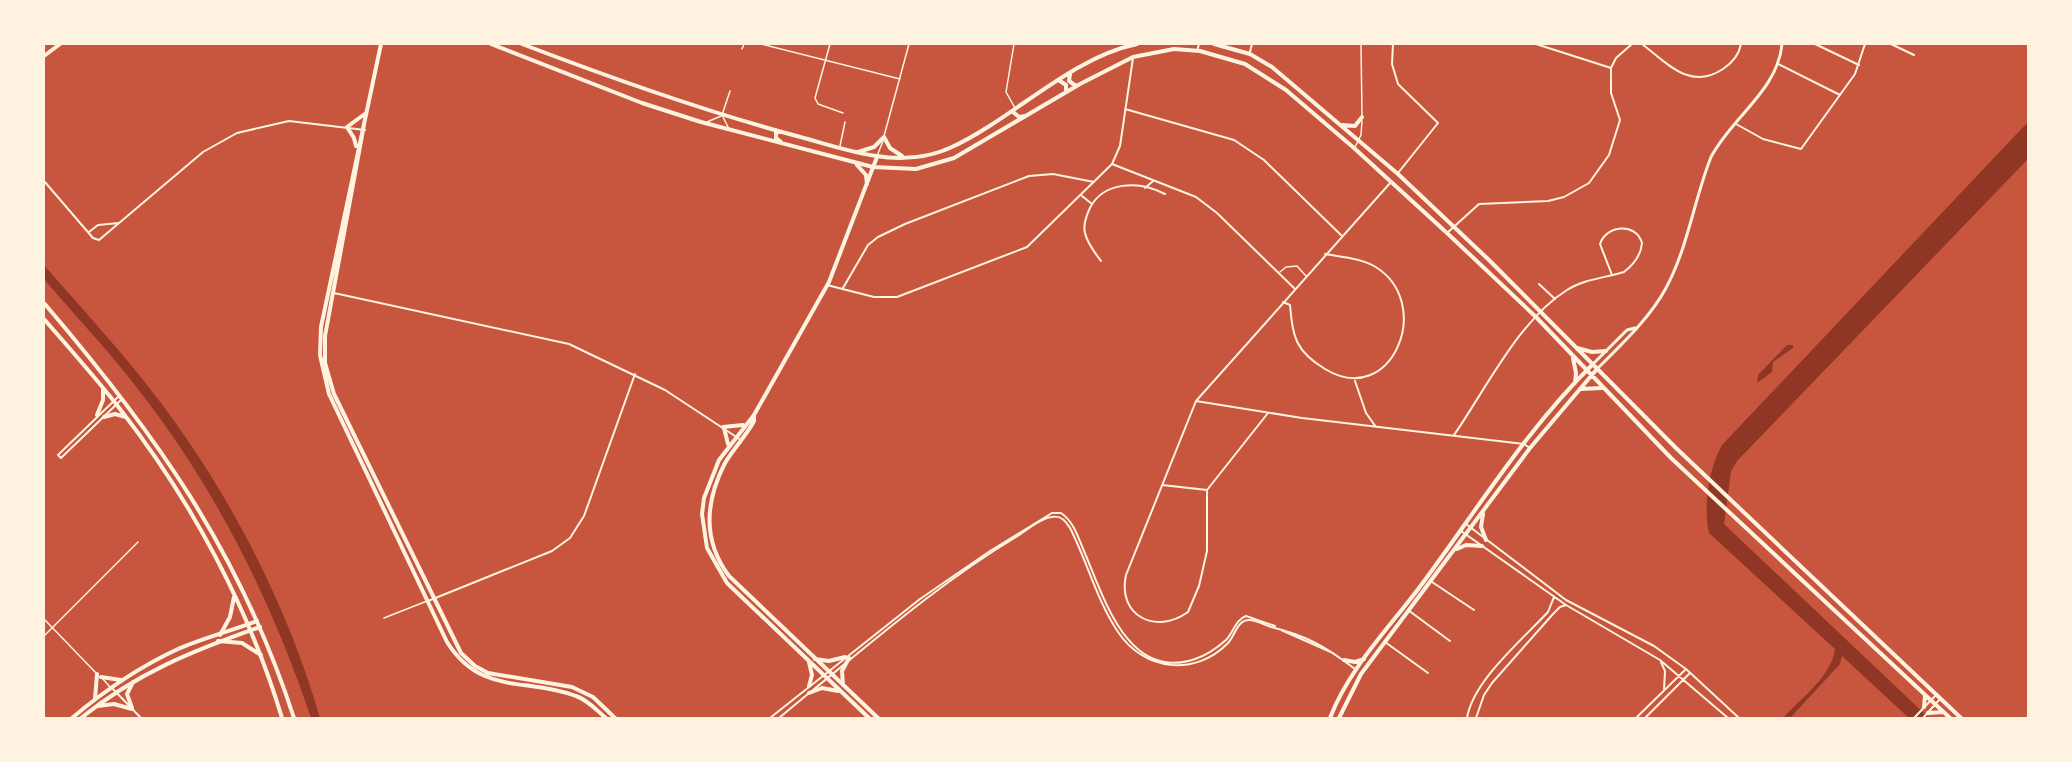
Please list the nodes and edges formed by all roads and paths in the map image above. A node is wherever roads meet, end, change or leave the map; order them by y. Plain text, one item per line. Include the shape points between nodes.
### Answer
1 (60, 44) edge
2 (381, 44) edge
3 (491, 44) edge
4 (522, 44) edge
5 (744, 44) edge
6 (761, 44) edge
7 (830, 44) edge
8 (909, 44) edge
9 (1014, 44) edge
10 (1137, 44) edge
11 (1199, 44) edge
12 (1214, 44) edge
13 (1252, 44) edge
14 (1361, 44) edge
15 (1393, 44) edge
16 (1536, 44) edge
17 (1632, 44) edge
18 (1642, 44) edge
19 (1741, 44) edge
20 (1782, 44) edge
21 (1815, 44) edge
22 (1865, 44) edge
23 (1891, 44) edge
24 (742, 50) dead end
25 (1197, 51) junction
26 (1250, 54) junction
27 (1914, 55) dead end
28 (44, 56) edge
29 (1133, 57) junction
30 (825, 60) junction
31 (1778, 64) junction
32 (1859, 65) junction
33 (1611, 68) junction
34 (1070, 74) junction
35 (900, 79) junction
36 (1059, 81) junction
37 (1076, 86) junction
38 (730, 91) dead end
39 (1066, 92) junction
40 (1840, 95) junction
41 (1125, 109) junction
42 (1014, 111) junction
43 (366, 113) junction
44 (843, 113) dead end
45 (722, 115) junction
46 (1029, 115) junction
47 (1362, 117) junction
48 (701, 122) junction
49 (845, 122) dead end
50 (1735, 123) junction
51 (1338, 124) junction
52 (346, 127) junction
53 (363, 128) junction
54 (776, 130) junction
55 (733, 131) junction
56 (884, 137) junction
57 (1359, 142) junction
58 (789, 145) junction
59 (840, 147) junction
60 (1354, 148) junction
61 (356, 150) junction
62 (857, 152) junction
63 (877, 157) junction
64 (904, 157) junction
65 (854, 163) junction
66 (1112, 164) junction
67 (873, 167) junction
68 (1398, 174) junction
69 (44, 181) edge
70 (1154, 181) junction
71 (1094, 182) junction
72 (1391, 182) junction
73 (867, 184) junction
74 (1145, 188) junction
75 (1165, 194) dead end
76 (1081, 196) junction
77 (1092, 204) junction
78 (122, 222) junction
79 (1453, 226) junction
80 (88, 232) junction
81 (1447, 233) junction
82 (1341, 235) junction
83 (1324, 254) junction
84 (1101, 261) dead end
85 (1279, 273) junction
86 (1612, 275) junction
87 (1306, 276) junction
88 (1539, 284) dead end
89 (827, 285) junction
90 (843, 288) junction
91 (1294, 288) junction
92 (331, 292) junction
93 (1555, 299) junction
94 (1283, 302) junction
95 (44, 303) edge
96 (1542, 311) junction
97 (1536, 317) junction
98 (44, 319) edge
99 (1635, 328) junction
100 (1576, 347) junction
101 (1606, 351) junction
102 (1572, 355) junction
103 (1592, 365) junction
104 (1597, 369) junction
105 (1586, 371) junction
106 (635, 374) junction
107 (1591, 376) junction
108 (1355, 380) junction
109 (1575, 384) junction
110 (103, 387) junction
111 (1603, 388) junction
112 (1580, 389) junction
113 (122, 397) junction
114 (1196, 401) junction
115 (115, 402) junction
116 (1268, 413) junction
117 (97, 415) junction
118 (754, 415) junction
119 (104, 417) junction
120 (127, 418) junction
121 (746, 423) junction
122 (724, 427) junction
123 (1376, 427) junction
124 (1454, 435) junction
125 (736, 436) junction
126 (741, 440) junction
127 (1524, 444) junction
128 (727, 448) junction
129 (1530, 448) junction
130 (1162, 485) junction
131 (1207, 490) junction
132 (1484, 510) junction
133 (1466, 524) junction
134 (1472, 528) junction
135 (1461, 531) junction
136 (1467, 535) junction
137 (1486, 540) junction
138 (138, 542) dead end
139 (1482, 546) junction
140 (1456, 549) junction
141 (1427, 578) junction
142 (1431, 581) junction
143 (234, 596) junction
144 (1554, 597) junction
145 (434, 598) junction
146 (1566, 600) junction
147 (428, 601) junction
148 (1564, 604) junction
149 (1408, 610) junction
150 (1474, 610) dead end
151 (384, 618) dead end
152 (44, 620) edge
153 (257, 621) junction
154 (247, 625) junction
155 (260, 627) junction
156 (1276, 628) junction
157 (250, 631) junction
158 (220, 635) junction
159 (44, 636) edge
160 (1450, 640) dead end
161 (218, 641) junction
162 (1385, 642) junction
163 (262, 656) junction
164 (847, 657) junction
165 (814, 658) junction
166 (1365, 659) junction
167 (1344, 660) junction
168 (1660, 660) junction
169 (809, 661) junction
170 (1686, 669) junction
171 (1356, 670) junction
172 (830, 671) junction
173 (1428, 672) dead end
174 (1690, 673) junction
175 (1361, 674) junction
176 (1680, 674) junction
177 (822, 675) junction
178 (99, 676) junction
179 (135, 679) junction
180 (826, 679) junction
181 (1684, 679) junction
182 (122, 680) junction
183 (843, 685) junction
184 (809, 686) junction
185 (111, 687) junction
186 (1664, 689) junction
187 (115, 691) junction
188 (839, 691) junction
189 (809, 693) junction
190 (1924, 695) junction
191 (1936, 695) junction
192 (95, 699) junction
193 (1940, 699) junction
194 (1931, 701) junction
195 (1935, 705) junction
196 (94, 708) junction
197 (1924, 708) junction
198 (132, 709) junction
199 (1943, 712) junction
200 (1928, 713) junction
201 (72, 718) edge
202 (81, 718) edge
203 (141, 718) edge
204 (282, 718) edge
205 (294, 718) edge
206 (606, 718) edge
207 (615, 718) edge
208 (770, 718) edge
209 (779, 718) edge
210 (869, 718) edge
211 (878, 718) edge
212 (1330, 718) edge
213 (1339, 718) edge
214 (1467, 718) edge
215 (1476, 718) edge
216 (1636, 718) edge
217 (1645, 718) edge
218 (1728, 718) edge
219 (1739, 718) edge
220 (1914, 718) edge
221 (1923, 718) edge
222 (1950, 718) edge
223 (1961, 718) edge

1 - 28 main road
2 - 43 main road
3 - 48 main road
4 - 45 main road
5 - 24 lane
6 - 30 lane
7 - 30 lane
8 - 35 lane
9 - 42 lane via 1006,92
10 - 34 main road via 1106,54
11 - 25 street
12 - 26 main road
13 - 26 street
14 - 47 lane
15 - 68 street via 1392,64 1398,84 1438,123
16 - 33 street
17 - 33 street
18 - 19 street via 1685,76 1700,79 1725,68 1735,59
20 - 31 street
21 - 32 street
22 - 32 street
23 - 27 street
25 - 29 main road via 1174,49
25 - 60 main road via 1245,64 1267,76
26 - 51 main road via 1272,67
29 - 37 main road
29 - 41 street
30 - 35 lane
30 - 44 lane via 816,102
31 - 40 street
31 - 50 street
32 - 40 street
33 - 79 street via 1611,93 1620,120 1600,171 1579,190 1548,201 1479,204
34 - 36 main road
34 - 37 main road via 1071,84
35 - 56 lane
36 - 39 main road via 1066,85
36 - 42 main road
37 - 39 main road
38 - 45 lane
39 - 46 main road
40 - 50 street via 1801,149 1763,140
41 - 66 street via 1120,146
41 - 82 street via 1231,139 1264,160
42 - 46 main road via 1019,117
42 - 64 main road via 951,147 933,154
43 - 52 main road
43 - 53 main road
45 - 48 lane via 714,121
45 - 54 main road
45 - 55 lane
46 - 67 main road via 942,163 916,168
47 - 51 main road via 1355,126
47 - 57 lane
48 - 55 main road
49 - 59 lane
50 - 99 street via 1711,157 1680,258 1666,288
51 - 57 main road
52 - 53 street
52 - 61 main road
52 - 78 street via 289,121 237,133 203,152
53 - 61 main road
53 - 92 main road
54 - 58 main road via 776,138
54 - 59 main road
55 - 58 main road
56 - 62 main road via 874,147
56 - 63 lane
56 - 64 main road via 890,148
57 - 60 lane
57 - 68 main road
58 - 65 main road
59 - 62 main road
60 - 72 main road
61 - 92 main road
62 - 63 main road
63 - 64 main road
63 - 67 main road
65 - 67 main road
65 - 73 main road via 863,170
66 - 70 street
66 - 71 street
67 - 73 main road
68 - 79 main road
69 - 80 street
70 - 74 street
70 - 85 street via 1207,204
71 - 76 street
71 - 90 street via 1053,174 1029,176 890,231 864,251
72 - 81 main road
72 - 82 street
73 - 89 main road
74 - 75 street
74 - 77 street via 1116,186 1103,191
76 - 77 street
76 - 90 street via 1027,247 1014,254 897,297 874,297
77 - 84 street via 1086,216 1085,233
78 - 80 street via 98,225
78 - 80 street via 99,240
79 - 81 street
79 - 96 main road
81 - 97 main road
82 - 83 street
83 - 87 street
83 - 108 street via 1373,266 1397,290 1403,305 1403,331 1395,353 1381,369
85 - 87 lane via 1286,267 1297,266
85 - 91 street
86 - 86 street via 1600,244 1605,234 1625,228 1641,239 1641,249 1629,268
86 - 93 street via 1568,289
87 - 91 street
88 - 93 street
89 - 90 street
89 - 118 main road
91 - 94 street
92 - 106 street via 558,340
92 - 145 main road via 324,348 334,394
92 - 147 main road via 320,338 323,378
93 - 96 street
94 - 108 street via 1290,305 1292,332 1305,354 1331,373
94 - 114 street
95 - 113 main road
96 - 97 street
96 - 100 main road
97 - 102 main road
97 - 124 street
98 - 110 main road
99 - 101 street
99 - 104 street
100 - 101 main road
100 - 103 main road
101 - 103 street
102 - 105 main road
102 - 109 main road
103 - 104 main road
103 - 105 main road
104 - 107 main road
104 - 191 main road
105 - 107 main road
105 - 109 main road
106 - 122 street
106 - 145 street via 584,516 570,538 552,551
107 - 111 main road
107 - 112 main road
108 - 123 street via 1366,413
109 - 127 main road
110 - 115 main road
110 - 117 main road
111 - 112 main road
111 - 190 main road via 1734,519
112 - 129 main road
113 - 115 street
113 - 153 main road via 212,530
114 - 116 street
114 - 130 street
115 - 117 street
115 - 119 street
115 - 120 main road
116 - 123 street
116 - 131 street
117 - 119 street via 58,455 61,458
118 - 121 main road
118 - 126 main road
119 - 120 main road via 115,414
120 - 143 main road via 184,503
121 - 122 main road
121 - 125 main road
122 - 125 street
122 - 128 main road
123 - 124 street
124 - 127 street
125 - 126 street
125 - 128 main road
126 - 165 main road via 710,498 708,531 712,544 729,576
127 - 129 street
127 - 133 main road
128 - 169 main road via 704,498 702,523 707,548 727,583
129 - 132 main road
130 - 131 street
130 - 131 street via 1126,575 1124,593 1132,611 1150,621 1167,622 1188,612 1207,551
132 - 134 main road
132 - 137 main road via 1481,526
133 - 134 street
133 - 135 main road
134 - 136 main road
134 - 137 street
135 - 136 street
135 - 141 main road
136 - 139 street
136 - 140 main road
137 - 146 street
138 - 159 lane
139 - 140 main road
139 - 144 street
140 - 142 main road
141 - 142 street
141 - 166 main road
142 - 149 main road
142 - 150 street
143 - 154 main road
143 - 158 main road via 230,617
144 - 148 street
144 - 214 street via 1548,612 1480,687
145 - 147 street
145 - 207 main road via 454,641 475,666 498,675 572,687 593,697
146 - 148 street
146 - 170 street via 1654,646
147 - 151 lane
147 - 206 main road via 447,642 472,671 492,680 578,697
148 - 168 street
148 - 215 street via 1492,683
149 - 160 street
149 - 162 main road
152 - 178 lane
153 - 154 main road
153 - 155 main road
154 - 157 main road
154 - 158 main road
155 - 157 main road
155 - 205 main road
156 - 164 street via 1246,620 1228,644 1197,662 1168,666 1144,659 1118,632 1073,533 1060,518 1048,518 991,553
156 - 164 street via 1252,616 1243,617 1226,640 1202,656 1169,663 1149,658 1122,632 1073,526 1061,513 1048,514 990,551
156 - 167 street
157 - 161 main road
157 - 163 main road
158 - 182 main road via 177,650
161 - 163 main road via 242,643
161 - 179 main road
162 - 173 street
162 - 175 main road
163 - 204 main road
164 - 165 main road via 830,661
164 - 172 street
164 - 183 main road
165 - 172 main road
166 - 167 main road
166 - 171 main road
167 - 171 street
168 - 176 street
168 - 186 street via 1665,671
169 - 177 main road
169 - 184 main road
170 - 174 street
170 - 176 street
171 - 175 street
171 - 212 main road
172 - 177 street
172 - 180 street
172 - 183 main road
174 - 181 street
174 - 219 street
175 - 213 main road
176 - 181 street
176 - 186 street
177 - 180 main road
177 - 184 street
178 - 182 main road
178 - 185 lane
178 - 192 main road
179 - 187 main road
179 - 198 main road via 127,694
180 - 188 main road
180 - 189 street
181 - 217 street
181 - 218 street
182 - 185 main road
183 - 211 main road
184 - 208 street
185 - 187 street
185 - 192 main road
186 - 216 street
187 - 196 main road
187 - 198 street
188 - 189 main road via 822,688
188 - 210 main road
189 - 209 street
190 - 194 main road
190 - 197 main road
191 - 193 main road
191 - 194 street
192 - 201 main road
193 - 195 street
193 - 223 main road
194 - 195 main road
194 - 197 street
195 - 199 main road
195 - 200 street
196 - 198 main road via 114,704
196 - 202 main road
197 - 220 street
198 - 203 street
199 - 200 main road
199 - 222 main road
200 - 221 street

